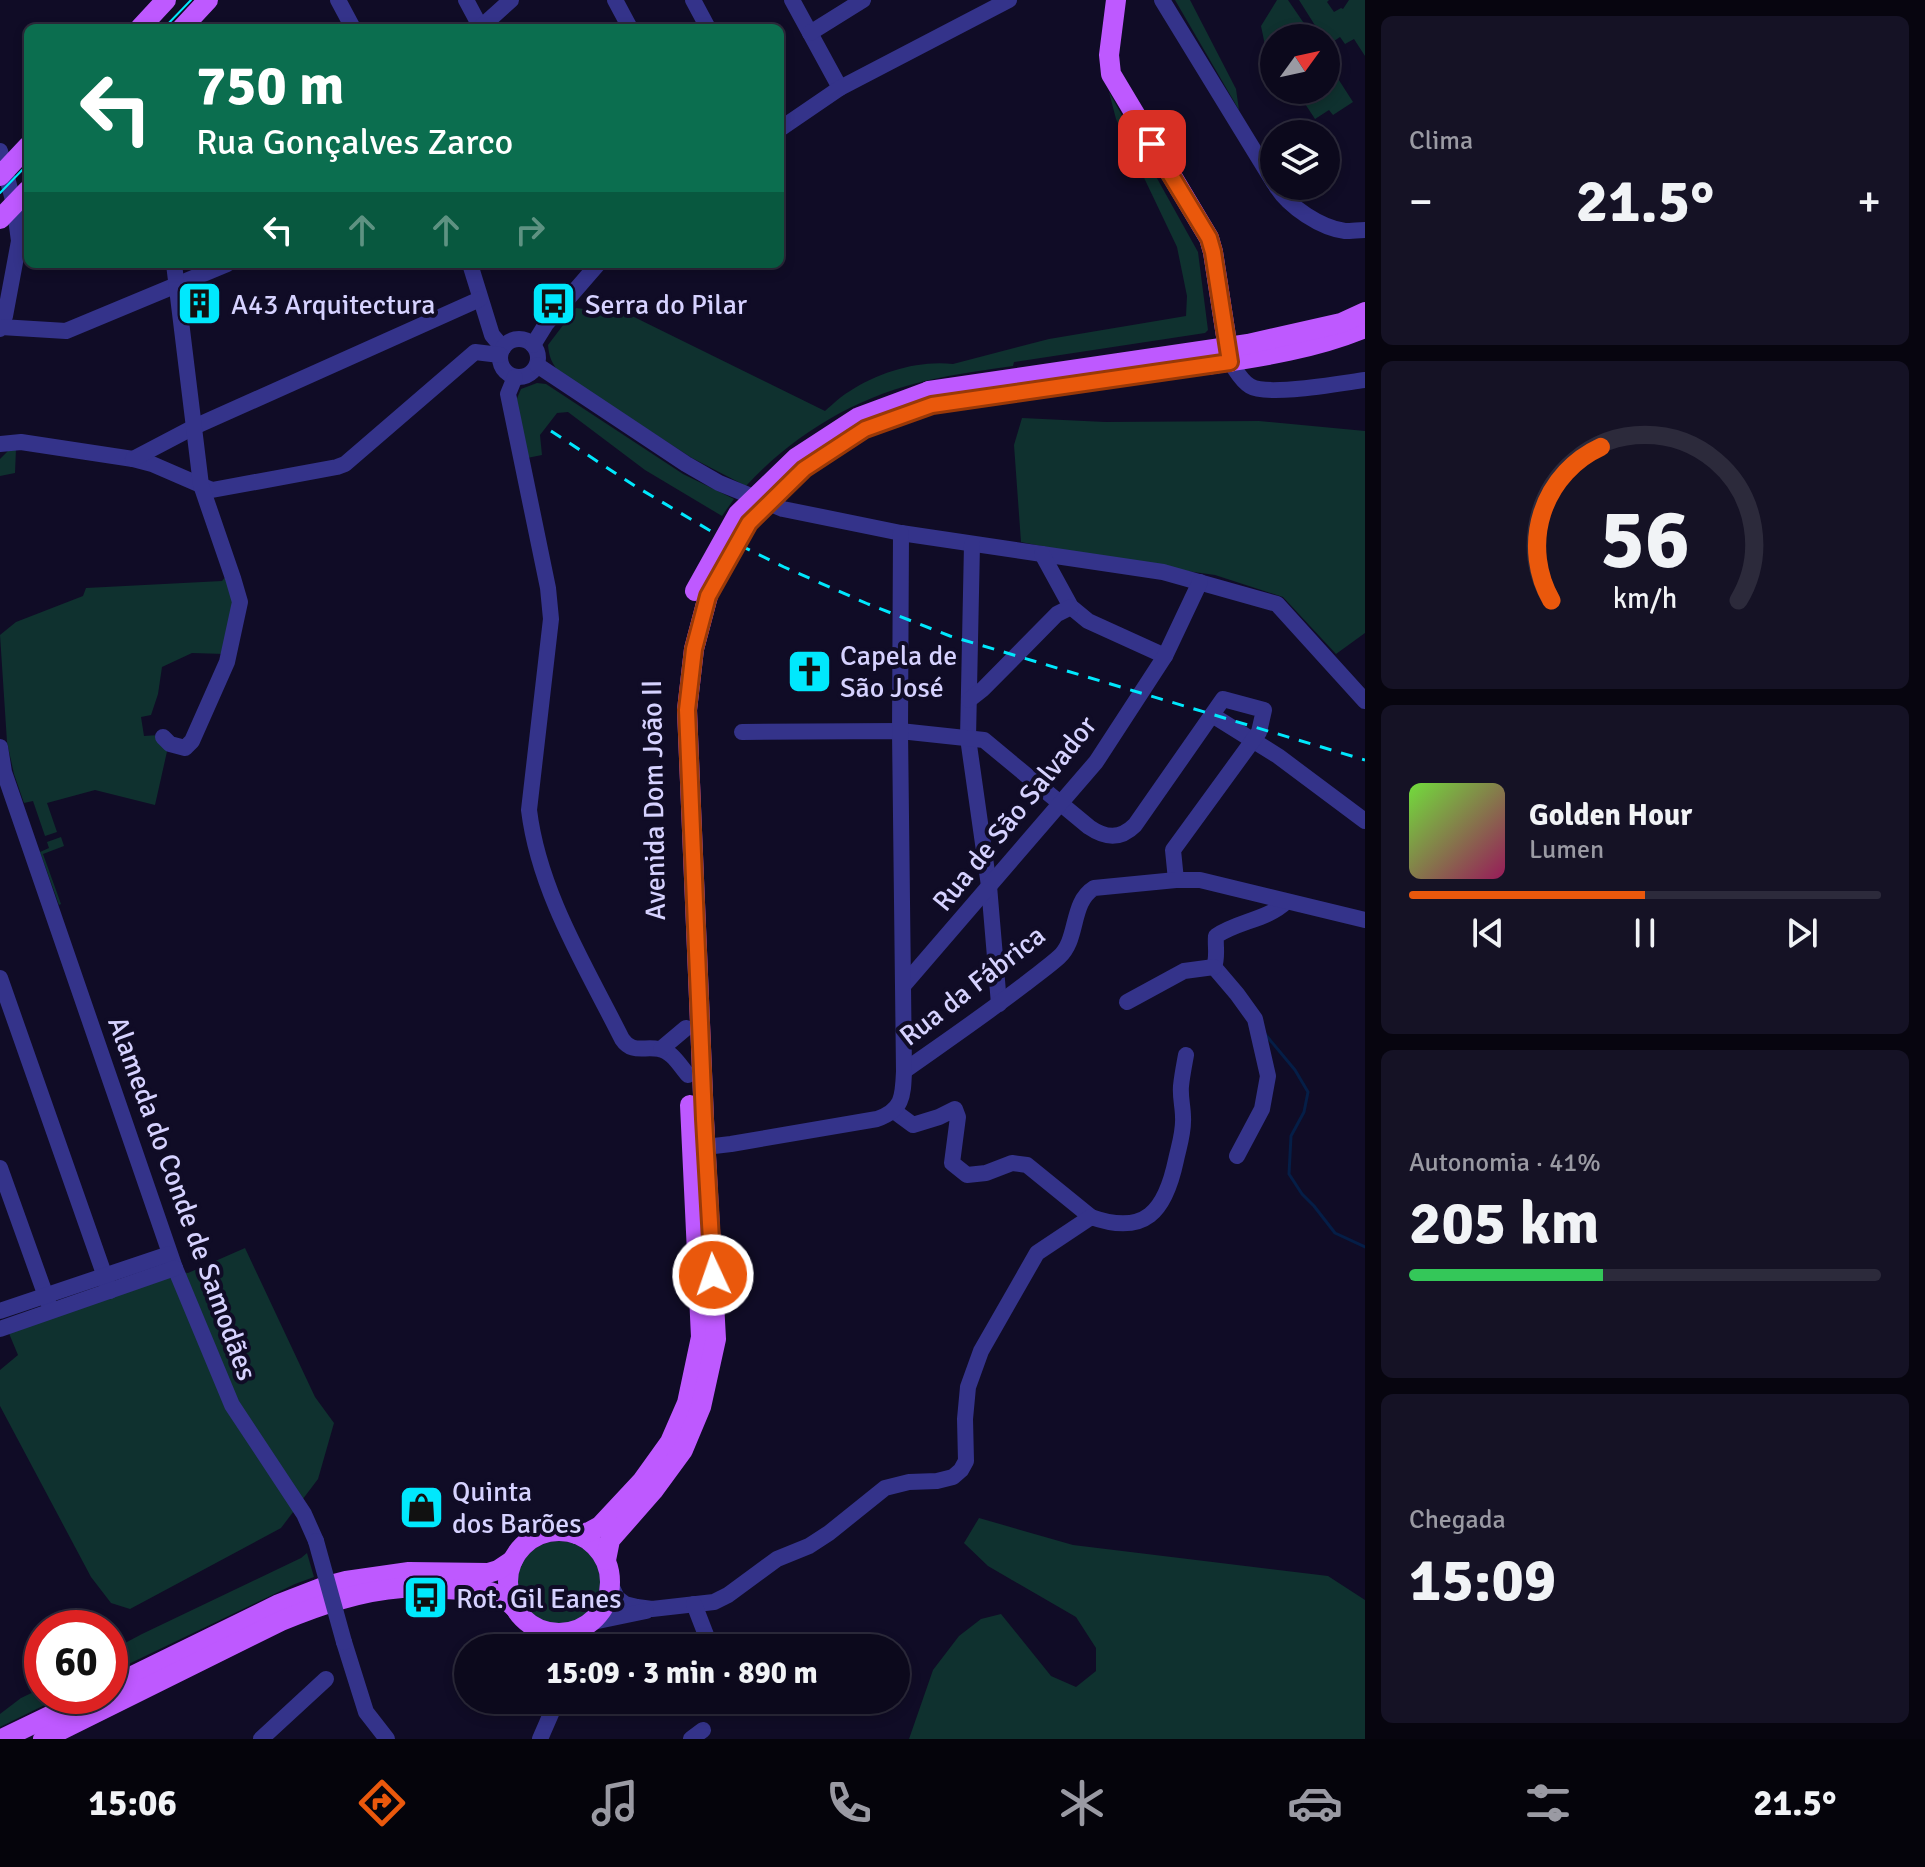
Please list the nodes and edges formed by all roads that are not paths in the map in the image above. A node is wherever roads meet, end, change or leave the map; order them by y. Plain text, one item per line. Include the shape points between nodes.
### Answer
1 (166, 0) edge
2 (208, 0) edge
3 (338, 0) edge
4 (466, 0) edge
5 (511, 0) edge
6 (615, 0) edge
7 (693, 0) edge
8 (792, 0) edge
9 (863, 0) edge
10 (1009, 0) edge
11 (1116, 0) edge
12 (1162, 0) edge
13 (144, 24) edge
14 (186, 24) edge
15 (351, 24) edge
16 (479, 24) edge
17 (485, 24) edge
18 (628, 24) edge
19 (706, 24) edge
20 (810, 33) junction
21 (840, 88) junction
22 (784, 126) edge
23 (24, 149) edge
24 (1260, 160) edge
25 (2, 166) edge
26 (1287, 200) edge
27 (14, 205) edge
28 (1365, 230) edge
29 (174, 268) edge
30 (218, 268) edge
31 (471, 268) edge
32 (595, 268) edge
33 (176, 286) junction
34 (480, 299) junction
35 (1365, 312) edge
36 (0, 328) edge
37 (1365, 328) edge
38 (533, 345) junction
39 (501, 351) junction
40 (1229, 355) junction
41 (537, 365) junction
42 (515, 377) junction
43 (1365, 380) edge
44 (194, 427) junction
45 (0, 444) edge
46 (133, 459) junction
47 (201, 485) junction
48 (901, 533) junction
49 (972, 544) junction
50 (1042, 554) junction
51 (1200, 582) junction
52 (701, 594) junction
53 (1071, 607) junction
54 (1165, 656) junction
55 (969, 700) junction
56 (1365, 701) edge
57 (1212, 715) junction
58 (900, 731) junction
59 (742, 732) dead end
60 (163, 737) dead end
61 (968, 738) junction
62 (1253, 740) junction
63 (0, 747) edge
64 (2, 772) edge
65 (1060, 803) junction
66 (1365, 821) edge
67 (1176, 880) junction
68 (989, 886) junction
69 (1286, 902) junction
70 (1365, 920) edge
71 (1214, 967) junction
72 (0, 978) edge
73 (903, 986) junction
74 (1127, 1002) dead end
75 (999, 1004) junction
76 (686, 1028) junction
77 (661, 1049) junction
78 (1186, 1055) dead end
79 (904, 1071) junction
80 (688, 1075) junction
81 (894, 1111) junction
82 (699, 1147) junction
83 (1237, 1156) dead end
84 (0, 1168) edge
85 (1091, 1217) junction
86 (172, 1261) junction
87 (108, 1283) junction
88 (49, 1303) junction
89 (0, 1311) edge
90 (0, 1329) edge
91 (577, 1534) junction
92 (513, 1560) junction
93 (606, 1560) junction
94 (611, 1585) junction
95 (694, 1604) junction
96 (516, 1609) junction
97 (652, 1609) junction
98 (590, 1624) junction
99 (549, 1634) edge
100 (572, 1634) edge
101 (706, 1634) edge
102 (128, 1678) edge
103 (326, 1679) dead end
104 (54, 1714) edge
105 (551, 1714) edge
106 (2, 1739) edge
107 (43, 1739) edge
108 (261, 1739) edge
109 (387, 1739) edge
110 (540, 1739) edge

1 - 13 main road
2 - 14 main road
3 - 15 street
4 - 16 street
5 - 17 street
6 - 18 street
7 - 19 street
8 - 20 street
9 - 20 street
10 - 21 street
11 - 40 main road via 1111,74 1209,238
12 - 24 street
20 - 21 street
21 - 22 street
23 - 25 main road
25 - 27 street
26 - 28 street via 1313,220 1344,231
27 - 36 street via 18,252
29 - 33 street
30 - 33 street
31 - 34 street
32 - 38 street
33 - 36 street via 66,331
33 - 44 street
34 - 39 street
34 - 44 street
35 - 40 main road
37 - 40 main road via 1341,338
38 - 39 street via 517,339
38 - 41 street
39 - 42 street via 504,372
39 - 47 street via 475,352 345,464 212,490
40 - 43 street via 1252,388 1271,391
40 - 52 main road, Avenida Dom João II via 931,398 865,429 804,469 749,523
41 - 42 street via 526,377
41 - 48 street via 719,483 783,509
42 - 77 street via 508,394 551,619 529,810 532,838 565,924 622,1039 633,1049
44 - 46 street
44 - 47 street
45 - 46 street via 21,442
46 - 47 street
47 - 60 street via 240,602 227,662 192,741 185,748
48 - 49 street
48 - 58 street
49 - 50 street
49 - 55 street
50 - 51 street
50 - 53 street
51 - 54 street, Rua de São Salvador
51 - 56 street via 1277,604
52 - 76 main road, Avenida Dom João II via 681,646 673,709
52 - 82 main road, Avenida Dom João II via 687,710
53 - 54 street via 1088,621
53 - 55 street via 1057,614
54 - 65 street, Rua de São Salvador via 1096,762
55 - 61 street
57 - 62 street
57 - 62 street via 1223,699 1264,710
57 - 65 street via 1127,833 1099,834
58 - 59 street
58 - 61 street
58 - 73 street
61 - 65 street via 984,740
61 - 68 street
62 - 66 street
62 - 67 street via 1173,850
63 - 64 street, Alameda do Conde de Samodães
64 - 86 street, Alameda do Conde de Samodães
65 - 68 street, Rua de São Salvador
67 - 69 street, Rua da Fábrica via 1200,880
67 - 75 street, Rua da Fábrica via 1086,893 1062,955
68 - 73 street, Rua de São Salvador
68 - 75 street
69 - 70 street, Rua da Fábrica
69 - 71 street via 1216,936
71 - 74 street via 1184,971
71 - 83 street via 1255,1019 1268,1076 1262,1109
72 - 87 street
73 - 79 street
75 - 79 street, Rua da Fábrica
76 - 77 street
76 - 80 main road, Avenida Dom João II
77 - 80 street
78 - 85 street via 1182,1132 1173,1176 1158,1209 1125,1225
79 - 81 street
80 - 82 main road, Avenida Dom João II
81 - 82 street via 877,1119
81 - 85 street via 913,1125 955,1109 952,1163 967,1175 1012,1163 1027,1165
82 - 91 main road, Avenida Dom João II via 701,1337 687,1403 670,1442 642,1481 600,1526
82 - 93 main road, Avenida Dom João II via 716,1339 701,1407 683,1450 610,1540
84 - 88 street
85 - 95 street via 1037,1253 981,1351 968,1387 966,1461 961,1470 937,1481 885,1488 809,1546 777,1559 728,1595
86 - 87 street
86 - 109 street, Alameda do Conde de Samodães, bridge via 232,1405 304,1514 366,1712
87 - 88 street
88 - 89 street
88 - 90 street
91 - 92 main road via 536,1537
91 - 93 main road
92 - 96 main road via 508,1585
92 - 102 main road via 488,1573 409,1572 323,1587
93 - 94 main road
94 - 97 street via 625,1604
94 - 98 main road via 602,1611
95 - 97 street
95 - 101 street
96 - 99 main road via 526,1622
96 - 107 main road via 490,1592 401,1588 322,1604
97 - 98 street
98 - 100 main road
103 - 108 street
104 - 106 main road
105 - 110 street

